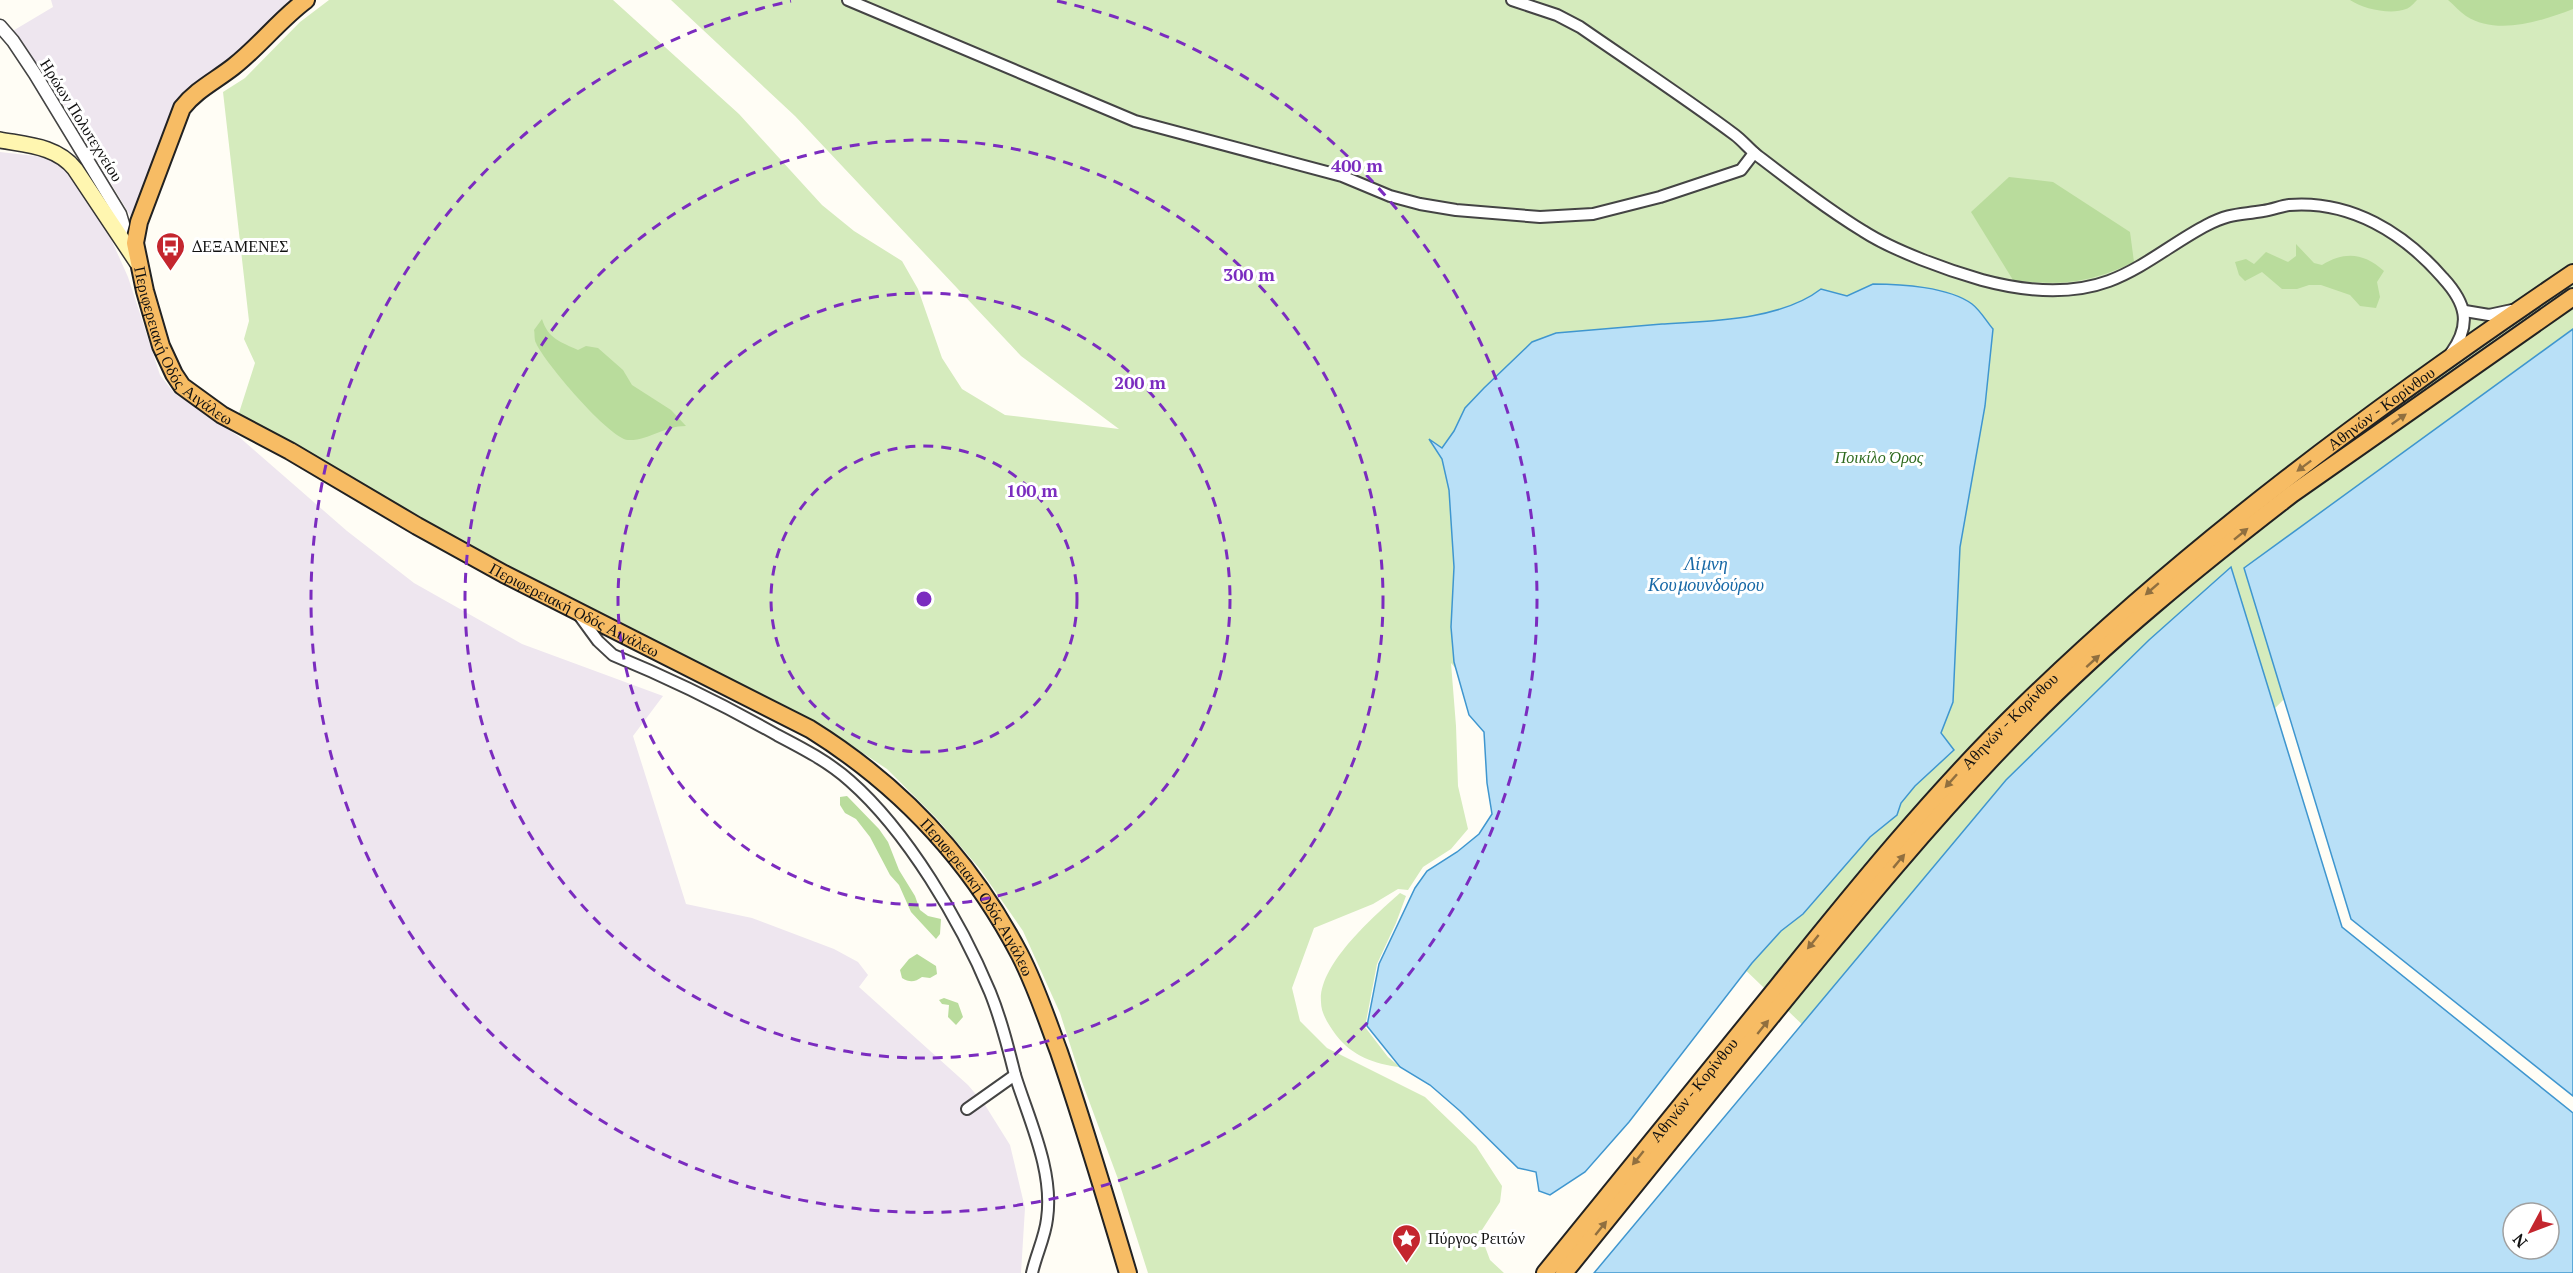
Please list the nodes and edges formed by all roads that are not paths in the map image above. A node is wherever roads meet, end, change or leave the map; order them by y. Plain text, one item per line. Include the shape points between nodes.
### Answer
1 (306, 0) edge
2 (848, 0) edge
3 (1512, 0) edge
4 (0, 26) edge
5 (0, 140) edge
6 (1754, 153) junction
7 (120, 235) junction
8 (138, 263) junction
9 (2573, 273) edge
10 (2573, 297) edge
11 (2534, 299) junction
12 (2465, 311) junction
13 (2436, 369) junction
14 (575, 609) junction
15 (1015, 1075) junction
16 (967, 1109) dead end
17 (1032, 1273) edge
18 (1128, 1273) edge
19 (1545, 1273) edge
20 (1564, 1273) edge

1 - 8 highway, Περιφερειακή Οδός Αιγάλεω via 233,67 192,95 182,108 139,222 135,243
2 - 6 street via 1124,116 1342,176 1420,204 1540,216 1593,214 1649,201 1741,170
3 - 6 street via 1580,27 1733,133
4 - 7 street, Ηρώων Πολυτεχνείου via 35,74 120,214
5 - 7 main road via 62,156
6 - 12 street via 1865,233 1950,269 2000,284 2043,291 2090,286 2109,281 2231,214 2316,205 2360,215 2416,248 2451,286
7 - 8 main road
8 - 14 highway, Περιφερειακή Οδός Αιγάλεω via 161,346 174,375 194,396 417,526
9 - 11 highway, Αθηνών - Κορίνθου
20 -> 10 highway, Αθηνών - Κορίνθου via 1869,897 2029,720 2133,625 2292,494
11 - 12 street via 2489,315
11 - 13 highway, Αθηνών - Κορίνθου
12 - 13 street via 2460,338 2453,352
13 -> 19 highway, Αθηνών - Κορίνθου via 2300,469 2170,573 2020,709 1850,896
14 - 15 street via 613,655 751,720 811,754 848,779 877,806 912,853 970,950 993,1001
14 - 18 highway, Περιφερειακή Οδός Αιγάλεω via 774,709 841,748 894,790 945,843 989,901 1036,991 1071,1088
15 - 16 street
15 - 17 street via 1043,1163 1048,1197 1047,1221

